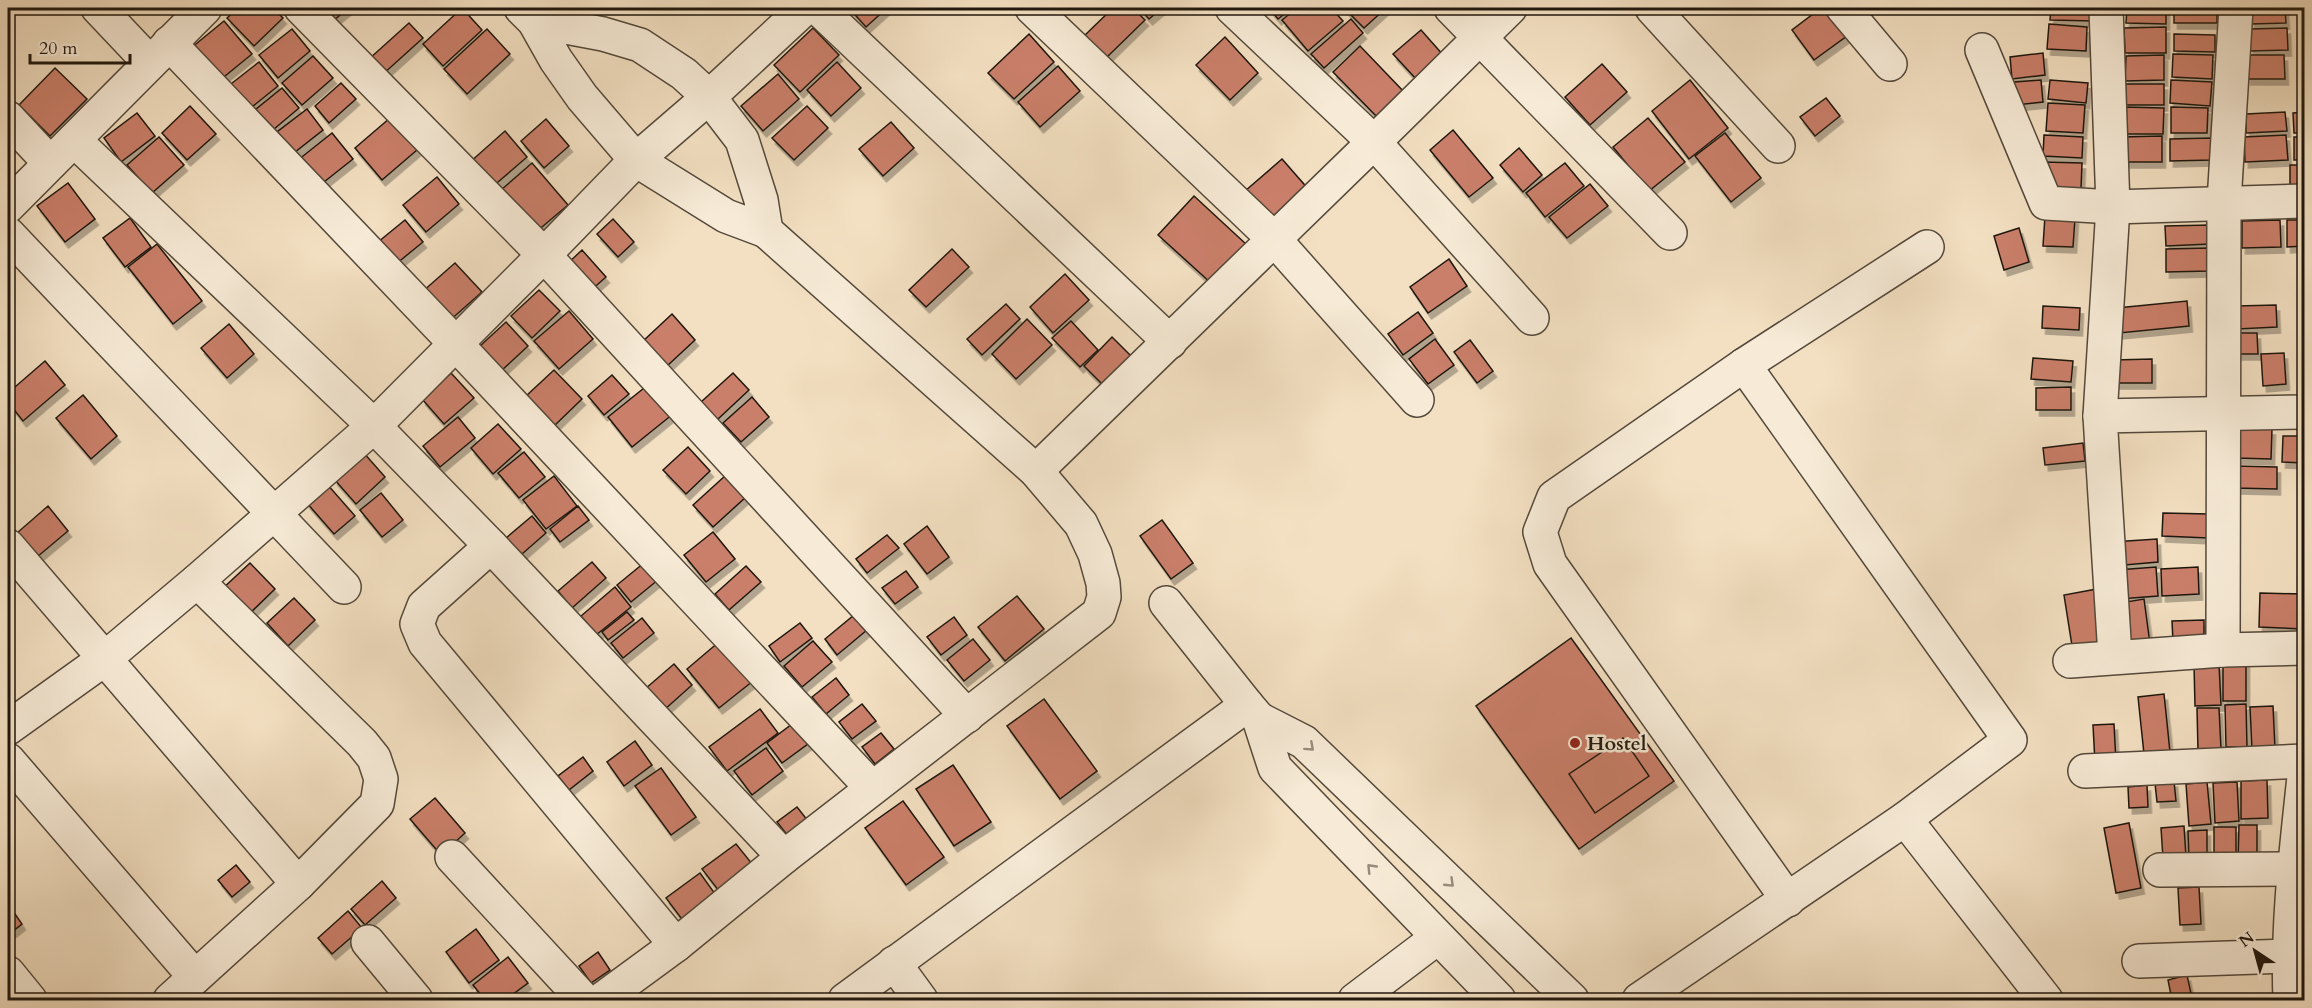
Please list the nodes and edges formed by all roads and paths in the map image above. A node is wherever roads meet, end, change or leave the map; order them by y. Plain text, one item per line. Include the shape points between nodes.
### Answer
1 (98, 8) edge
2 (205, 8) edge
3 (301, 8) edge
4 (805, 8) edge
5 (818, 8) edge
6 (1032, 8) edge
7 (1232, 8) edge
8 (1451, 8) edge
9 (1510, 8) edge
10 (1652, 8) edge
11 (1843, 8) edge
12 (2106, 8) edge
13 (2235, 8) edge
14 (527, 14) edge
15 (1481, 36) junction
16 (1982, 50) dead end
17 (160, 53) junction
18 (1890, 64) dead end
19 (709, 97) junction
20 (8, 118) edge
21 (74, 140) junction
22 (1374, 142) junction
23 (1779, 146) dead end
24 (636, 160) junction
25 (50, 163) junction
26 (2304, 201) edge
27 (2224, 202) junction
28 (8, 206) edge
29 (2113, 207) junction
30 (766, 231) junction
31 (1671, 233) dead end
32 (8, 234) edge
33 (1274, 239) junction
34 (1927, 247) dead end
35 (544, 255) junction
36 (1532, 318) dead end
37 (1170, 342) junction
38 (455, 343) junction
39 (1744, 365) junction
40 (1417, 400) dead end
41 (2224, 412) junction
42 (2304, 412) edge
43 (2100, 416) junction
44 (374, 426) junction
45 (1036, 471) junction
46 (275, 514) junction
47 (8, 546) edge
48 (491, 546) junction
49 (197, 581) junction
50 (344, 587) dead end
51 (1166, 603) dead end
52 (2304, 648) edge
53 (2223, 650) junction
54 (2115, 656) junction
55 (103, 660) junction
56 (2070, 661) dead end
57 (1253, 712) junction
58 (967, 716) junction
59 (8, 728) edge
60 (8, 760) edge
61 (2304, 761) edge
62 (2085, 771) dead end
63 (2304, 777) edge
64 (872, 788) junction
65 (1905, 819) junction
66 (452, 857) dead end
67 (783, 857) junction
68 (2294, 869) junction
69 (2160, 870) dead end
70 (298, 884) junction
71 (1788, 900) junction
72 (1437, 938) junction
73 (368, 942) dead end
74 (676, 945) junction
75 (2289, 956) junction
76 (2139, 961) dead end
77 (894, 963) junction
78 (8, 973) edge
79 (195, 977) junction
80 (30, 1000) edge
81 (170, 1000) edge
82 (416, 1000) edge
83 (584, 1000) edge
84 (601, 1000) edge
85 (845, 1000) edge
86 (921, 1000) edge
87 (1355, 1000) edge
88 (1499, 1000) edge
89 (1572, 1000) edge
90 (1639, 1000) edge
91 (2046, 1000) edge
92 (2290, 1000) edge

1 - 17 street
2 - 17 street
3 - 35 street
4 - 19 street
5 - 37 street
6 - 33 street
7 - 22 street
8 - 15 street
9 - 15 street
10 - 23 street
11 - 18 street
12 - 29 street
13 - 27 street
14 - 19 street via 640,45 684,74
14 - 24 street via 582,97
15 - 22 street
15 - 31 street
16 - 29 street via 2046,203
17 - 21 street
17 - 38 street
19 - 24 street
19 - 30 street via 742,140 761,200
20 - 25 street
21 - 25 street
21 - 44 street
22 - 33 street
22 - 36 street
24 - 30 street via 726,216
24 - 35 street
25 - 28 street
26 - 27 street
27 - 29 street
27 - 41 street
29 - 43 street
30 - 45 street
32 - 46 street
33 - 37 street
33 - 40 street
34 - 39 street
35 - 38 street
35 - 58 street
37 - 45 street
38 - 44 street
38 - 64 street
39 - 65 street via 2010,740
39 - 71 street via 1554,497 1540,532 1550,564
41 - 42 street
41 - 43 street
41 - 53 street
43 - 54 street
44 - 46 street
44 - 48 street
45 - 58 street via 1081,524 1095,554 1104,597 1099,613
46 - 49 street
46 - 50 street
47 - 55 street
48 - 67 street
48 - 74 street via 424,606 417,624 425,642
49 - 55 street
49 - 70 street via 374,758 381,779 377,804
51 - 57 street
52 - 53 street
53 - 54 street
54 - 56 street
55 - 59 street
55 - 70 street
72 -> 57 street via 1275,768
57 - 77 street
57 -> 89 street via 1304,742
58 - 64 street
60 - 79 street
61 - 62 street
63 - 68 street
64 - 67 street
65 - 71 street
65 - 91 street
66 - 83 street
67 - 74 street
68 - 69 street
68 - 75 street
70 - 79 street
71 - 90 street
72 - 87 street
72 - 88 street
73 - 82 street
74 - 84 street
75 - 76 street
75 - 92 street
77 - 85 street
77 - 86 street
78 - 80 street
79 - 81 street

